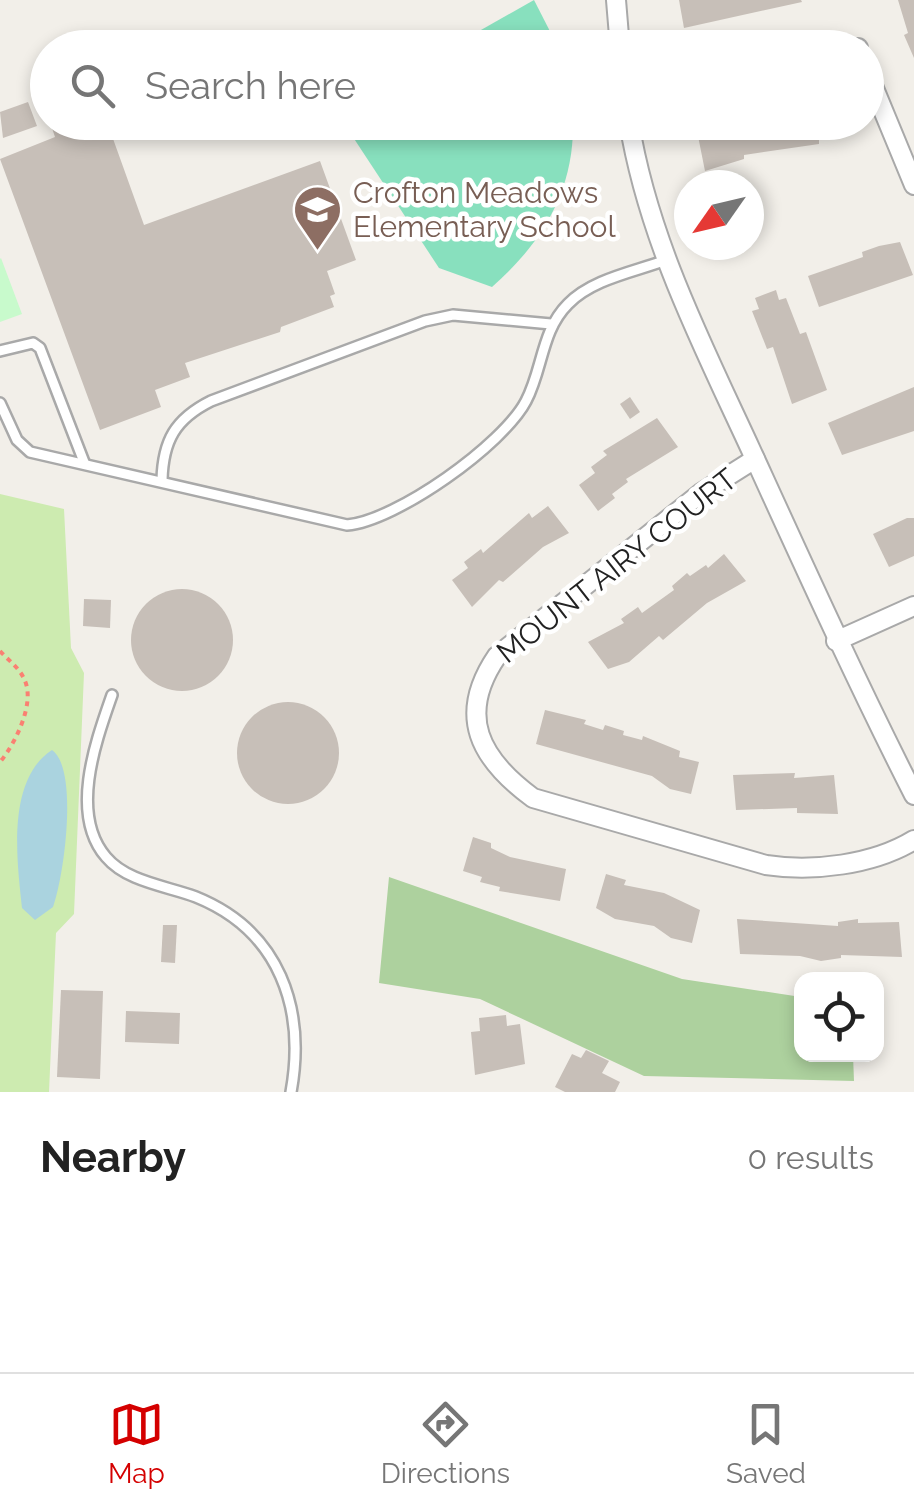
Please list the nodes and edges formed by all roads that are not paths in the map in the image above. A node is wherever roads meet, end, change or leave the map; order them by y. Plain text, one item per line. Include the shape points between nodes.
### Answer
1 (616, 0) edge
2 (618, 30) edge
3 (884, 112) edge
4 (634, 140) edge
5 (914, 185) edge
6 (666, 260) junction
7 (551, 324) junction
8 (0, 351) edge
9 (0, 403) edge
10 (754, 459) junction
11 (84, 462) junction
12 (162, 480) junction
13 (914, 606) edge
14 (836, 641) junction
15 (112, 696) dead end
16 (914, 794) edge
17 (914, 840) edge
18 (291, 1092) edge

1 - 2 street
3 - 5 street
4 - 6 street
6 - 7 lane via 580,293
6 - 10 street
7 - 12 lane via 454,315 211,400 186,416 166,442
7 - 12 lane via 534,386 512,422 384,517 347,525
8 - 11 lane via 33,343 40,348
9 - 11 lane via 22,448
10 - 14 street
10 - 17 street, MOUNT AIRY COURT via 701,493 497,656 477,694 479,736 503,777 533,798 766,864 794,869 888,855
11 - 12 lane
13 - 14 street
14 - 16 street
15 - 18 lane via 95,746 88,814 94,838 106,858 129,873 226,913 272,959 295,1010

